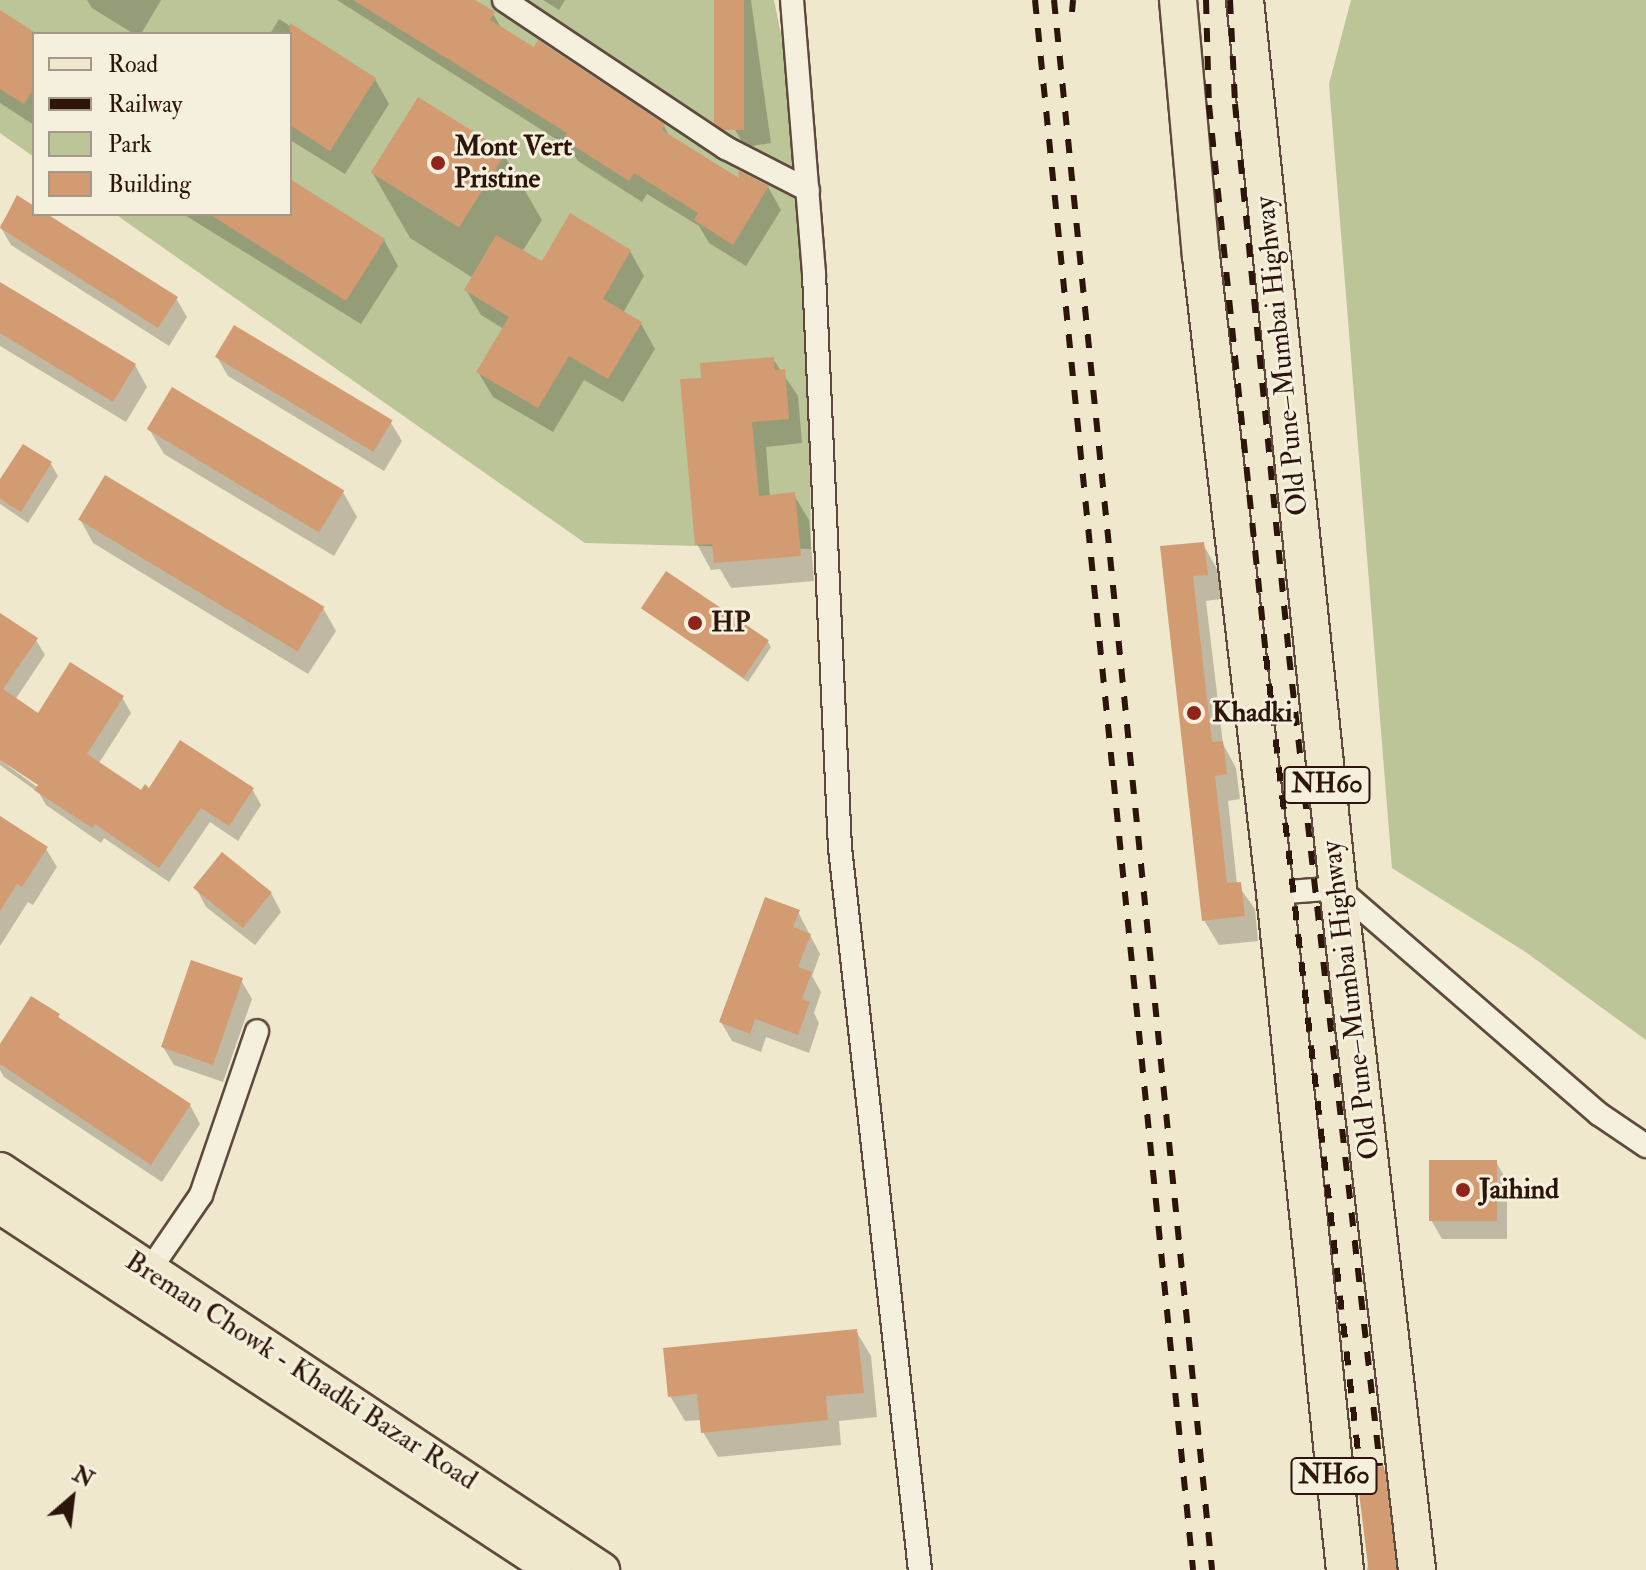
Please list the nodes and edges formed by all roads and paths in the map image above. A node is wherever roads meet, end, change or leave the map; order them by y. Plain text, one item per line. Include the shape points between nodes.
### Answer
1 (504, 0) edge
2 (792, 0) edge
3 (1178, 0) edge
4 (1245, 0) edge
5 (808, 190) junction
6 (1338, 888) junction
7 (1275, 893) junction
8 (257, 1031) dead end
9 (1646, 1146) edge
10 (0, 1170) edge
11 (0, 1206) edge
12 (149, 1271) junction
13 (554, 1570) edge
14 (602, 1570) edge
15 (920, 1570) edge
16 (1345, 1570) edge
17 (1417, 1570) edge

1 - 5 street via 726,148
2 - 5 street
3 - 7 highway, NH60 via 1201,256
4 - 6 highway, Old Pune–Mumbai Highway / NH60
5 - 15 street via 840,848
6 - 7 street
6 - 9 street via 1599,1114
6 - 17 highway, Old Pune–Mumbai Highway / NH60
7 - 16 highway, NH60
8 - 12 street via 201,1195
10 - 12 main road, Breman Chowk - Khadki Bazar Road
11 - 13 main road, Breman Chowk - Khadki Bazar Road
12 - 14 main road, Breman Chowk - Khadki Bazar Road

